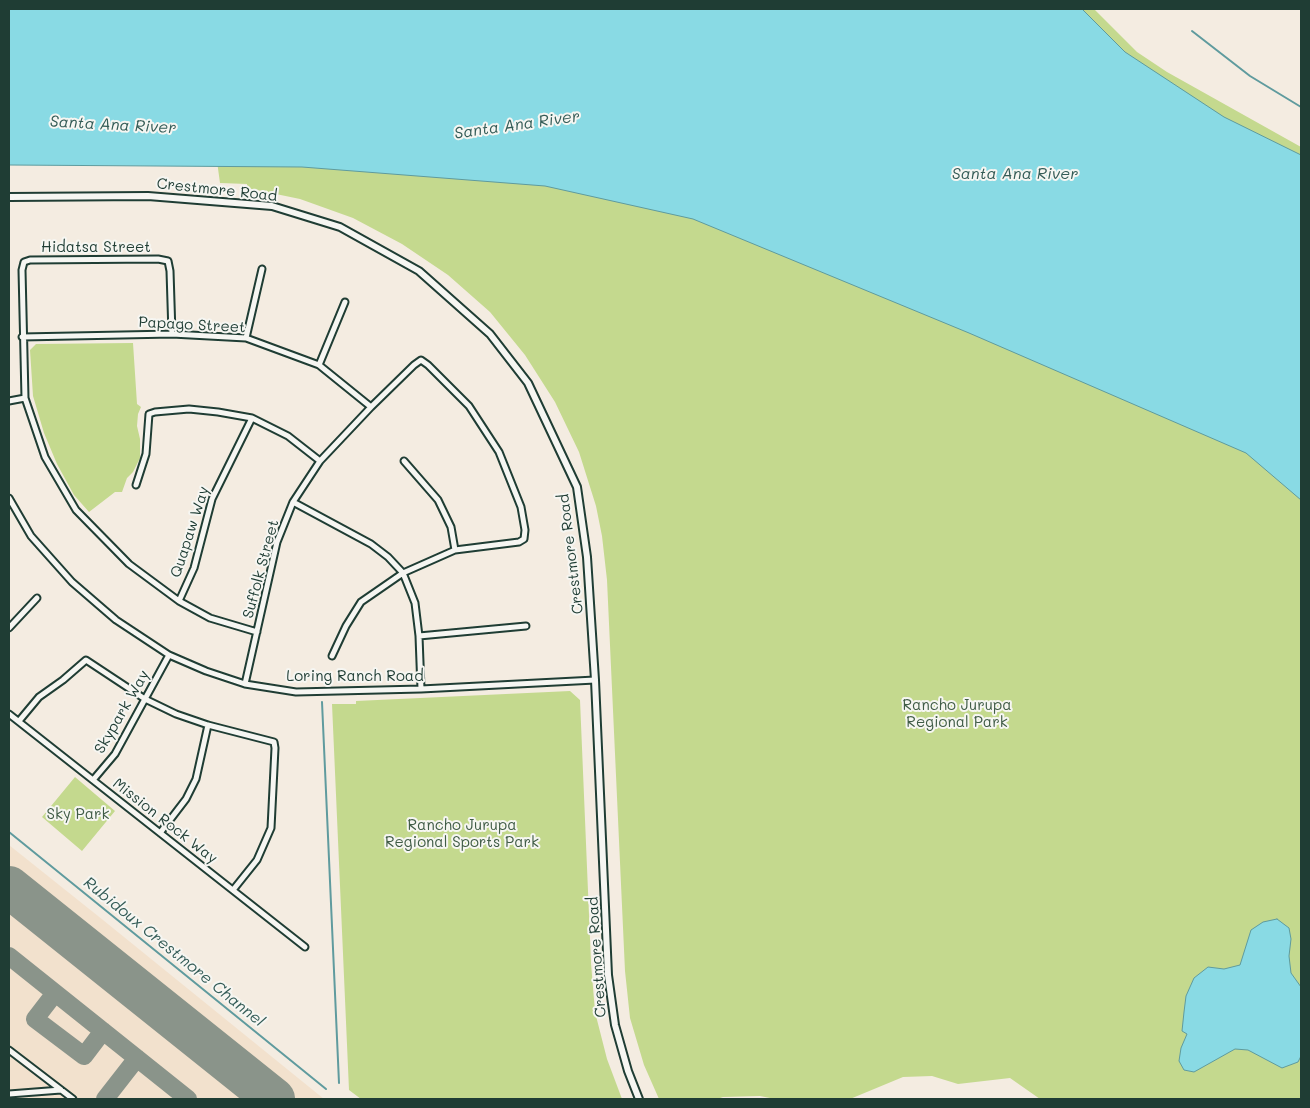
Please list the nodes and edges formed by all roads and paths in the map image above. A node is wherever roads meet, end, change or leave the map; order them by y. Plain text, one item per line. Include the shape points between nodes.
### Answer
1 (9, 197) edge
2 (262, 269) dead end
3 (345, 302) dead end
4 (172, 334) junction
5 (22, 337) junction
6 (246, 338) junction
7 (319, 365) junction
8 (25, 398) junction
9 (9, 401) edge
10 (371, 407) junction
11 (252, 418) junction
12 (320, 461) junction
13 (404, 461) dead end
14 (136, 485) dead end
15 (9, 498) edge
16 (293, 502) junction
17 (455, 550) junction
18 (403, 573) junction
19 (37, 598) dead end
20 (179, 601) junction
21 (526, 626) dead end
22 (9, 628) edge
23 (257, 632) junction
24 (419, 636) junction
25 (169, 655) junction
26 (332, 656) dead end
27 (595, 680) junction
28 (245, 684) junction
29 (421, 689) junction
30 (145, 699) junction
31 (9, 714) edge
32 (19, 721) junction
33 (208, 725) junction
34 (93, 780) junction
35 (160, 833) junction
36 (233, 890) junction
37 (305, 947) dead end
38 (9, 1050) edge
39 (61, 1090) junction
40 (9, 1094) edge
41 (73, 1099) edge
42 (639, 1099) edge

1 - 27 street, Crestmore Road via 148,196 272,206 340,227 419,271 490,334 528,383 577,487 587,557
2 - 6 street
3 - 7 street
4 - 5 street, Papago Street
4 - 5 street, Hidatsa Street via 168,261 30,260 24,262 22,270
4 - 6 street, Papago Street
5 - 8 street
6 - 7 street, Papago Street
7 - 10 street, Papago Street
8 - 9 street
8 - 20 street via 45,457 76,510 129,564
10 - 12 street, Suffolk Street
10 - 17 street, Suffolk Street via 421,360 469,406 499,452 521,507 524,540
11 - 12 street via 288,436
11 - 14 street via 189,409 149,414 146,454
11 - 20 street, Quapaw Way via 212,499 194,568
12 - 16 street, Suffolk Street
13 - 17 street via 438,500 451,527
15 - 25 street, Loring Ranch Road via 31,536 72,582 116,620
16 - 18 street via 371,544
16 - 23 street, Suffolk Street via 278,542
17 - 18 street
18 - 24 street via 415,602
18 - 26 street via 361,602
19 - 22 street
20 - 23 street via 210,618
21 - 24 street
23 - 28 street, Suffolk Street
24 - 29 street
25 - 28 street, Loring Ranch Road via 206,672
25 - 30 street, Skypark Way
27 - 29 street, Loring Ranch Road
27 - 42 street, Crestmore Road via 608,975 615,1025
28 - 29 street, Loring Ranch Road via 296,692
30 - 32 street via 86,660 39,697
30 - 33 street
30 - 34 street, Skypark Way via 115,754
31 - 32 street, Mission Rock Way
32 - 34 street, Mission Rock Way
33 - 35 street via 196,779 186,799
33 - 36 street via 274,742 275,748 271,828 257,860
34 - 35 street, Mission Rock Way
35 - 36 street, Mission Rock Way
36 - 37 street, Mission Rock Way
38 - 39 street
39 - 40 street
39 - 41 street

